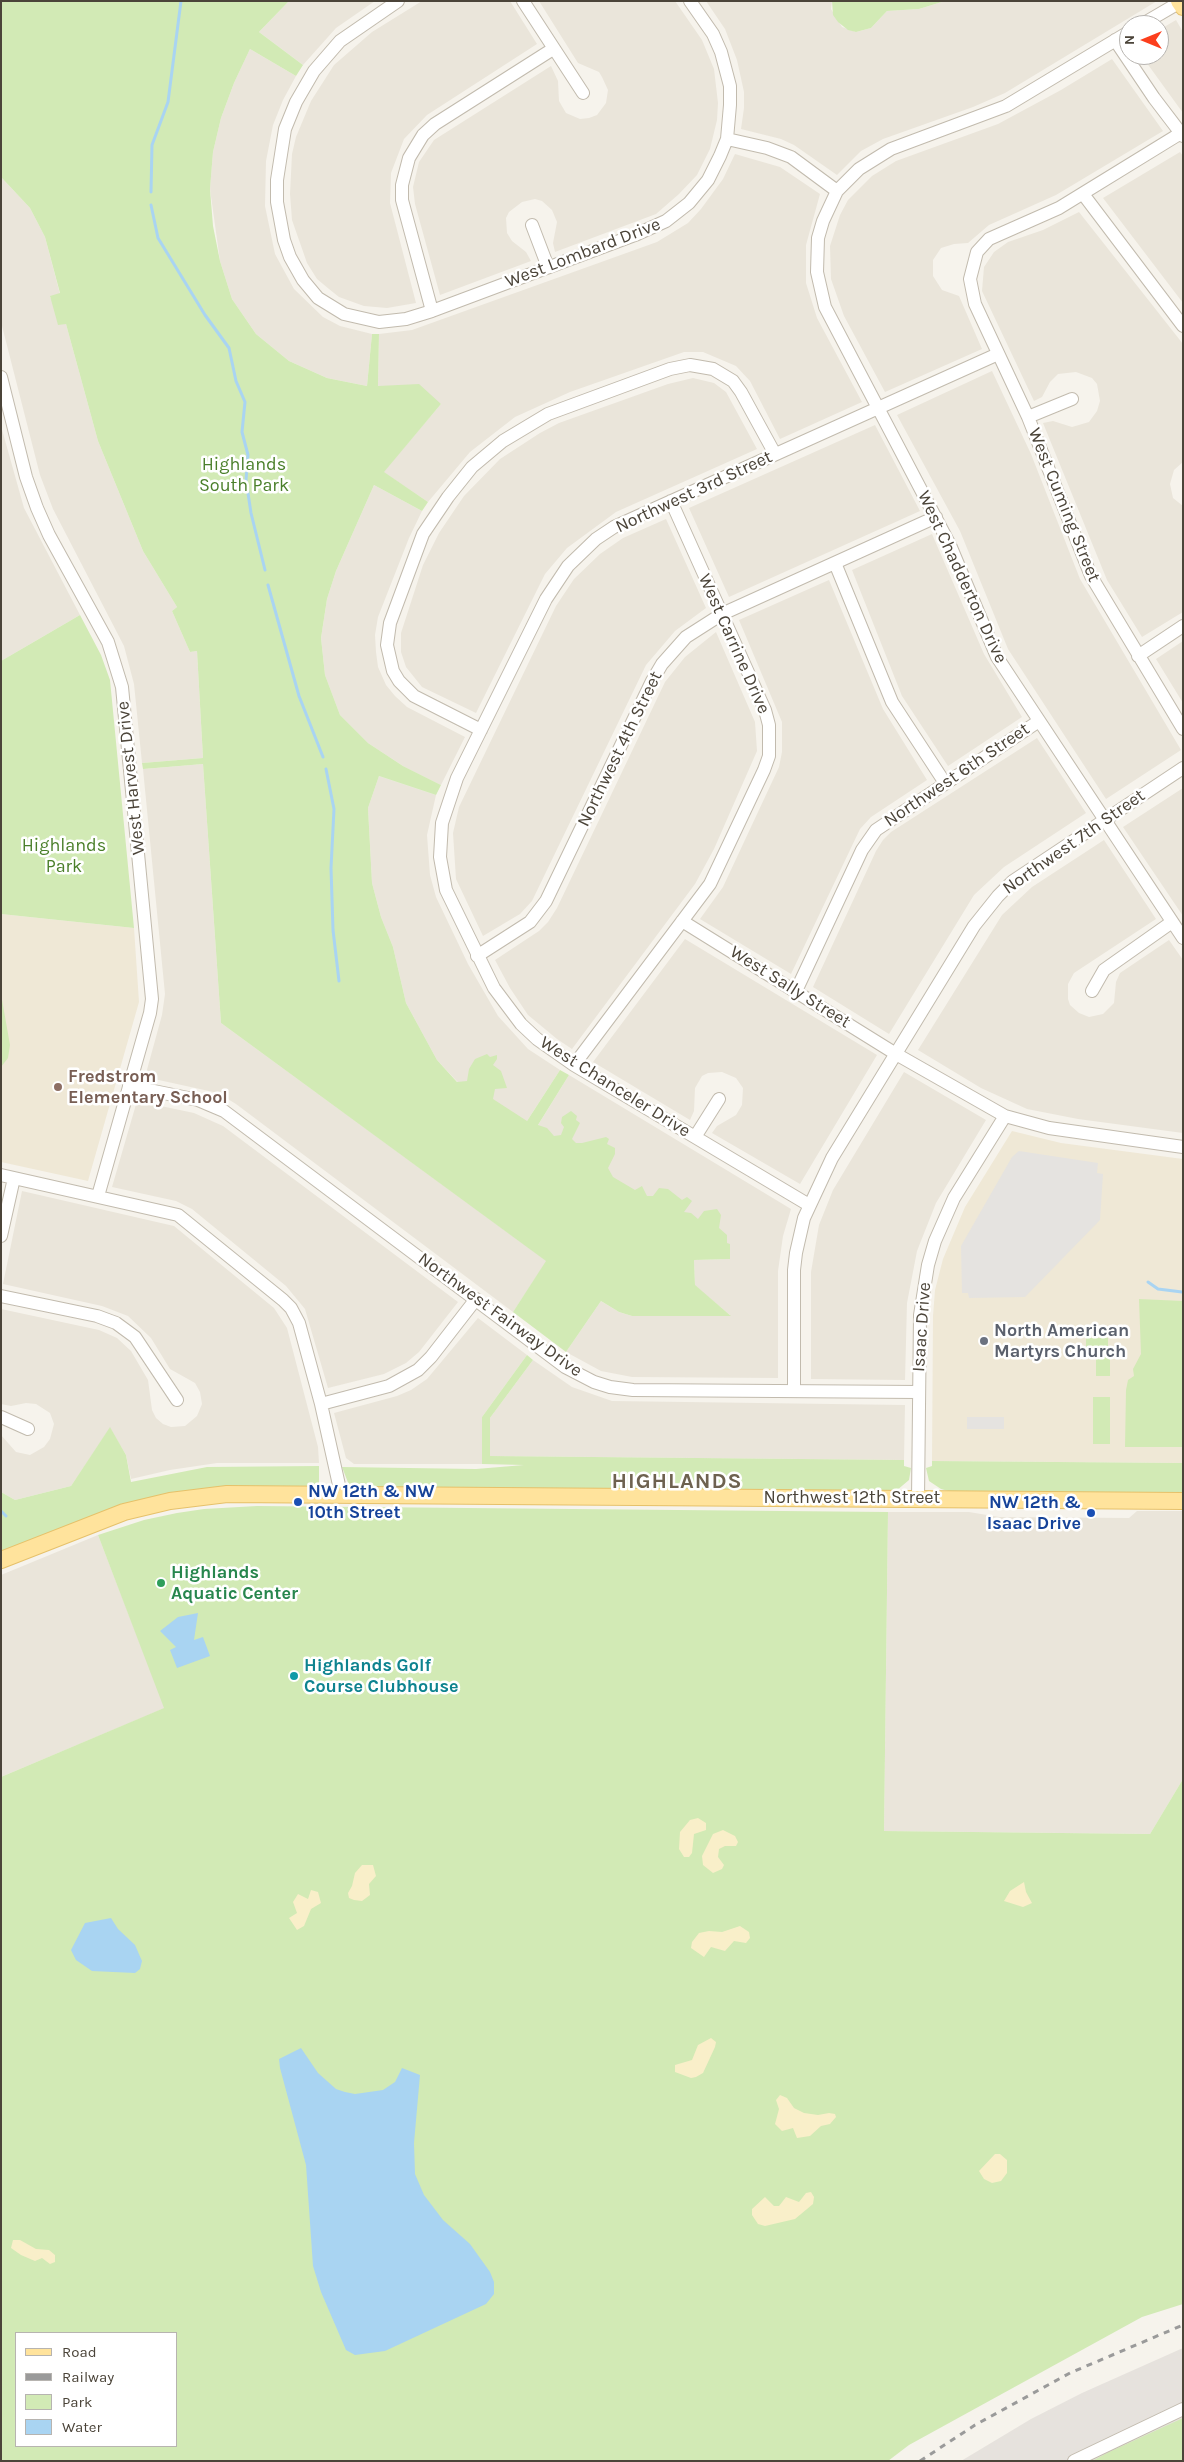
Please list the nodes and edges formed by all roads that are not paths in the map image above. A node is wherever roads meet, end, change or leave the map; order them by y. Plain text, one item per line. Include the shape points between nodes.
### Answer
1 (398, 1) edge
2 (523, 1) edge
3 (690, 1) edge
4 (1181, 3) edge
5 (1159, 15) edge
6 (1119, 38) edge
7 (1115, 40) junction
8 (554, 49) junction
9 (583, 93) dead end
10 (1182, 134) edge
11 (726, 139) junction
12 (837, 191) junction
13 (1083, 194) junction
14 (532, 226) dead end
15 (548, 267) junction
16 (432, 311) junction
17 (1183, 326) edge
18 (998, 354) junction
19 (1, 377) edge
20 (1072, 399) dead end
21 (880, 408) junction
22 (1028, 417) junction
23 (775, 454) junction
24 (671, 501) junction
25 (936, 517) junction
26 (835, 563) junction
27 (722, 614) junction
28 (1183, 626) edge
29 (1138, 656) junction
30 (1039, 721) junction
31 (1183, 729) edge
32 (481, 730) junction
33 (1183, 768) edge
34 (945, 783) junction
35 (1104, 820) junction
36 (682, 921) junction
37 (1172, 922) junction
38 (1183, 938) edge
39 (477, 956) junction
40 (796, 991) junction
41 (1092, 991) dead end
42 (896, 1054) junction
43 (574, 1065) junction
44 (129, 1086) junction
45 (719, 1099) dead end
46 (1005, 1116) junction
47 (695, 1138) junction
48 (1183, 1147) edge
49 (8, 1176) edge
50 (98, 1196) junction
51 (809, 1205) junction
52 (1, 1236) edge
53 (1, 1296) edge
54 (476, 1299) junction
55 (794, 1391) junction
56 (919, 1392) junction
57 (177, 1400) dead end
58 (321, 1404) junction
59 (1, 1417) edge
60 (28, 1429) dead end
61 (341, 1494) junction
62 (918, 1498) junction
63 (1183, 1501) edge
64 (1, 1560) edge
65 (1183, 2409) edge
66 (1074, 2461) edge

1 - 16 street, West Lombard Drive via 340,41 307,81 290,115 281,144 277,202 290,257 318,298 344,314 373,321 395,321
2 - 8 street
3 - 11 street, West Lombard Drive via 713,34 726,69 730,104
4 - 5 street
6 - 7 street, West Chadderton Drive
7 - 10 street
7 - 12 street, West Chadderton Drive via 1006,106 879,155 859,168
8 - 9 street
8 - 16 street via 435,124 409,158 402,200
10 - 13 street
11 - 12 street via 767,148 791,158
11 - 15 street, West Lombard Drive via 699,192 666,221
12 - 21 street, West Chadderton Drive via 822,221 817,272 825,306
13 - 17 street
13 - 18 street, West Cuming Street via 988,239 977,252 970,271 970,288
14 - 15 street
15 - 16 street, West Lombard Drive
18 - 21 street, Northwest 3rd Street
18 - 22 street, West Cuming Street
19 - 44 street, West Harvest Drive via 26,478 37,508 108,642 122,687 152,984 150,1013
20 - 22 street
21 - 23 street, Northwest 3rd Street
21 - 25 street, West Chadderton Drive
22 - 29 street, West Cuming Street via 1091,576
23 - 24 street, Northwest 3rd Street
23 - 32 street via 733,381 713,369 690,365 670,369 548,414 503,441 472,468 424,534 390,623 387,645 393,671 414,696
24 - 27 street, West Carrine Drive
24 - 32 street, Northwest 3rd Street via 614,527 568,566 546,599
25 - 26 street, Northwest 4th Street
25 - 30 street, West Chadderton Drive via 992,648
26 - 27 street, Northwest 4th Street
26 - 34 street via 892,702
27 - 36 street, West Carrine Drive via 765,710 769,725 769,756 716,872
27 - 39 street, Northwest 4th Street via 686,637 662,664 540,910 530,922
28 - 29 street
29 - 31 street, West Cuming Street
30 - 34 street, Northwest 6th Street
30 - 35 street, West Chadderton Drive
32 - 39 street, West Chanceler Drive via 445,808 440,840 446,890
33 - 35 street, Northwest 7th Street
34 - 40 street, Northwest 6th Street via 889,819 869,838
35 - 37 street, West Chadderton Drive
35 - 42 street, Northwest 7th Street via 1012,882 998,896 974,926
36 - 40 street, West Sally Street
36 - 43 street, West Carrine Drive
37 - 38 street, West Chadderton Drive
37 - 41 street via 1104,970
39 - 43 street, West Chanceler Drive via 494,988 521,1024
40 - 42 street, West Sally Street
42 - 46 street, West Sally Street
42 - 51 street, Northwest 7th Street via 832,1158
43 - 47 street, West Chanceler Drive
44 - 50 street, West Harvest Drive
44 - 54 street, Northwest Fairway Drive via 198,1100 224,1111
45 - 47 street
46 - 48 street, West Sally Street via 1049,1128
46 - 56 street, Isaac Drive via 954,1198 935,1241 921,1302
47 - 51 street, West Chanceler Drive
49 - 50 street
49 - 52 street
50 - 58 street via 178,1215 283,1300 299,1323
51 - 55 street, Northwest 7th Street via 796,1253
53 - 57 street via 116,1323 135,1337
54 - 55 street, Northwest Fairway Drive via 565,1367 579,1376 610,1387
54 - 58 street via 418,1370 389,1386
55 - 56 street, Northwest Fairway Drive
56 - 62 street, Isaac Drive
58 - 61 street
59 - 60 street
61 - 62 main road, Northwest 12th Street
61 - 64 main road, Northwest 12th Street via 227,1494 170,1501 124,1512
62 - 63 main road, Northwest 12th Street
65 - 66 street

